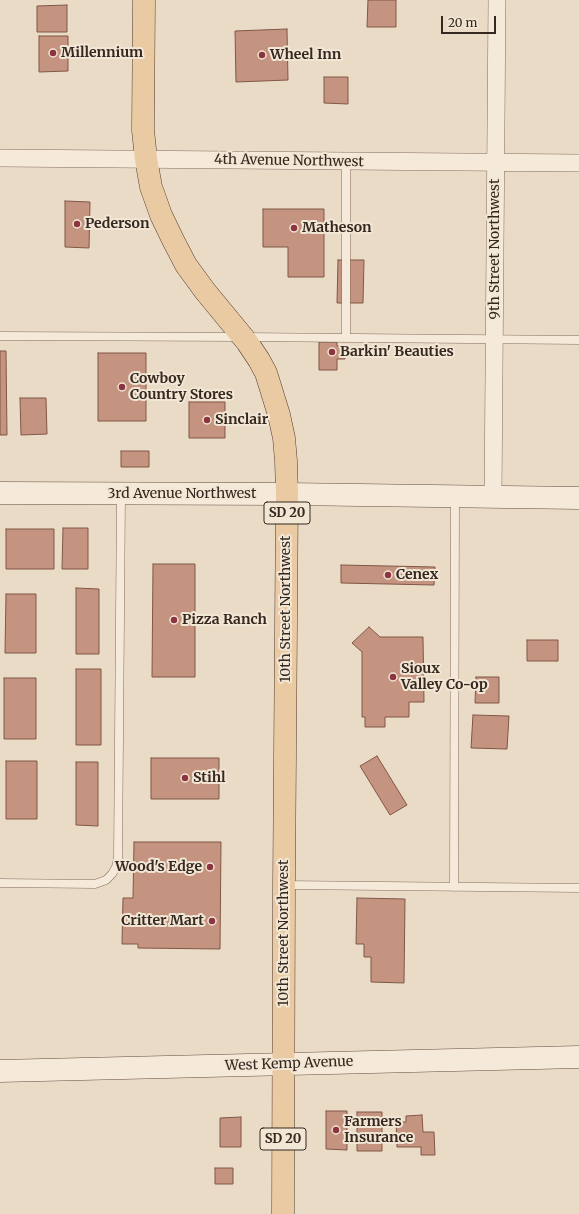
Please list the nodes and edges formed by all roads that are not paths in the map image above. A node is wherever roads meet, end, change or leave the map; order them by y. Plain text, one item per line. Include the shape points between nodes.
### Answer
1 (144, 0) edge
2 (497, 0) edge
3 (0, 158) edge
4 (146, 159) junction
5 (346, 162) junction
6 (496, 162) junction
7 (579, 163) edge
8 (0, 336) edge
9 (243, 337) junction
10 (346, 338) junction
11 (494, 340) junction
12 (579, 340) edge
13 (0, 493) edge
14 (121, 494) junction
15 (287, 494) junction
16 (455, 497) junction
17 (493, 497) junction
18 (579, 498) edge
19 (0, 883) edge
20 (284, 886) junction
21 (454, 887) junction
22 (579, 888) edge
23 (579, 1057) edge
24 (283, 1064) junction
25 (0, 1071) edge
26 (284, 1214) edge

1 - 4 main road, 10th Street Northwest / SD 20 via 143,105
2 - 6 street, 9th Street Northwest
3 - 4 street, 4th Avenue Northwest
4 - 5 street, 4th Avenue Northwest
4 - 9 main road, 10th Street Northwest / SD 20 via 152,187 172,240 186,265
5 - 6 street, 4th Avenue Northwest
5 - 10 lane
6 - 7 street, 4th Avenue Northwest
6 - 11 street, 9th Street Northwest
8 - 9 lane
9 - 10 lane
9 - 15 main road, 10th Street Northwest / SD 20 via 266,373 279,415 286,460
10 - 11 lane
11 - 12 lane
11 - 17 street, 9th Street Northwest
13 - 14 main road, 3rd Avenue Northwest
14 - 15 main road, 3rd Avenue Northwest
14 - 19 lane via 116,868 106,880 95,884
15 - 16 main road, 3rd Avenue Northwest
15 - 20 main road, 10th Street Northwest / SD 20
16 - 17 main road, 3rd Avenue Northwest
16 - 21 lane
17 - 18 main road, 3rd Avenue Northwest
20 - 21 lane
20 - 24 main road, 10th Street Northwest / SD 20
21 - 22 lane
23 - 24 main road, West Kemp Avenue
24 - 25 main road, West Kemp Avenue
24 - 26 main road, SD 20

